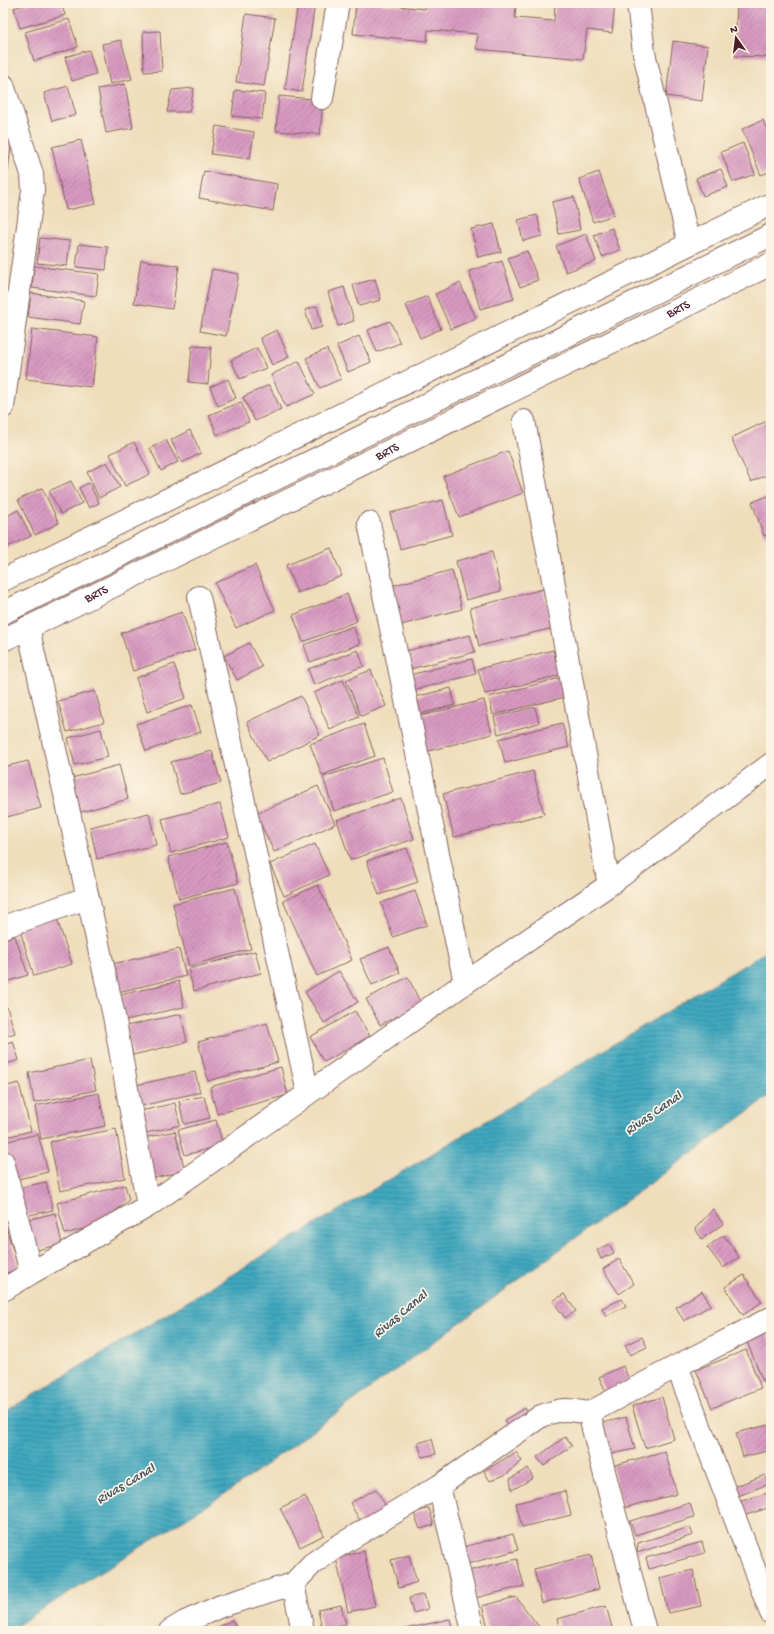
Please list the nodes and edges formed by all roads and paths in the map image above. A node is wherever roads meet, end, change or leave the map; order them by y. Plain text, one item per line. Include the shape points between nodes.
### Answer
1 (338, 3) edge
2 (638, 3) edge
3 (3, 85) edge
4 (322, 98) dead end
5 (771, 204) edge
6 (771, 235) edge
7 (689, 244) junction
8 (771, 264) edge
9 (3, 407) edge
10 (524, 422) dead end
11 (369, 523) dead end
12 (3, 580) edge
13 (199, 597) dead end
14 (3, 613) edge
15 (28, 627) junction
16 (3, 640) edge
17 (771, 764) edge
18 (609, 885) junction
19 (87, 898) junction
20 (3, 927) edge
21 (465, 983) junction
22 (308, 1093) junction
23 (3, 1162) edge
24 (148, 1206) junction
25 (31, 1273) junction
26 (3, 1290) edge
27 (771, 1318) edge
28 (677, 1366) junction
29 (589, 1413) junction
30 (439, 1486) junction
31 (293, 1584) junction
32 (771, 1613) edge
33 (170, 1631) edge
34 (303, 1631) edge
35 (473, 1631) edge
36 (645, 1631) edge

1 - 4 street
2 - 7 street via 644,53
3 - 9 street via 32,174 34,190
5 - 7 street
6 - 14 street
7 - 12 street
8 - 15 street, BRTS
10 - 18 street
11 - 21 street
13 - 22 street
15 - 16 street, BRTS
15 - 19 street
17 - 18 street
18 - 21 street
19 - 20 street
19 - 24 street via 114,1016
21 - 22 street
22 - 24 street
23 - 25 street
24 - 25 street
25 - 26 street
27 - 28 street
28 - 29 street
28 - 32 street
29 - 30 street via 567,1409 541,1416
29 - 36 street
30 - 31 street via 335,1548 312,1564
30 - 35 street
31 - 33 street via 221,1606
31 - 34 street

